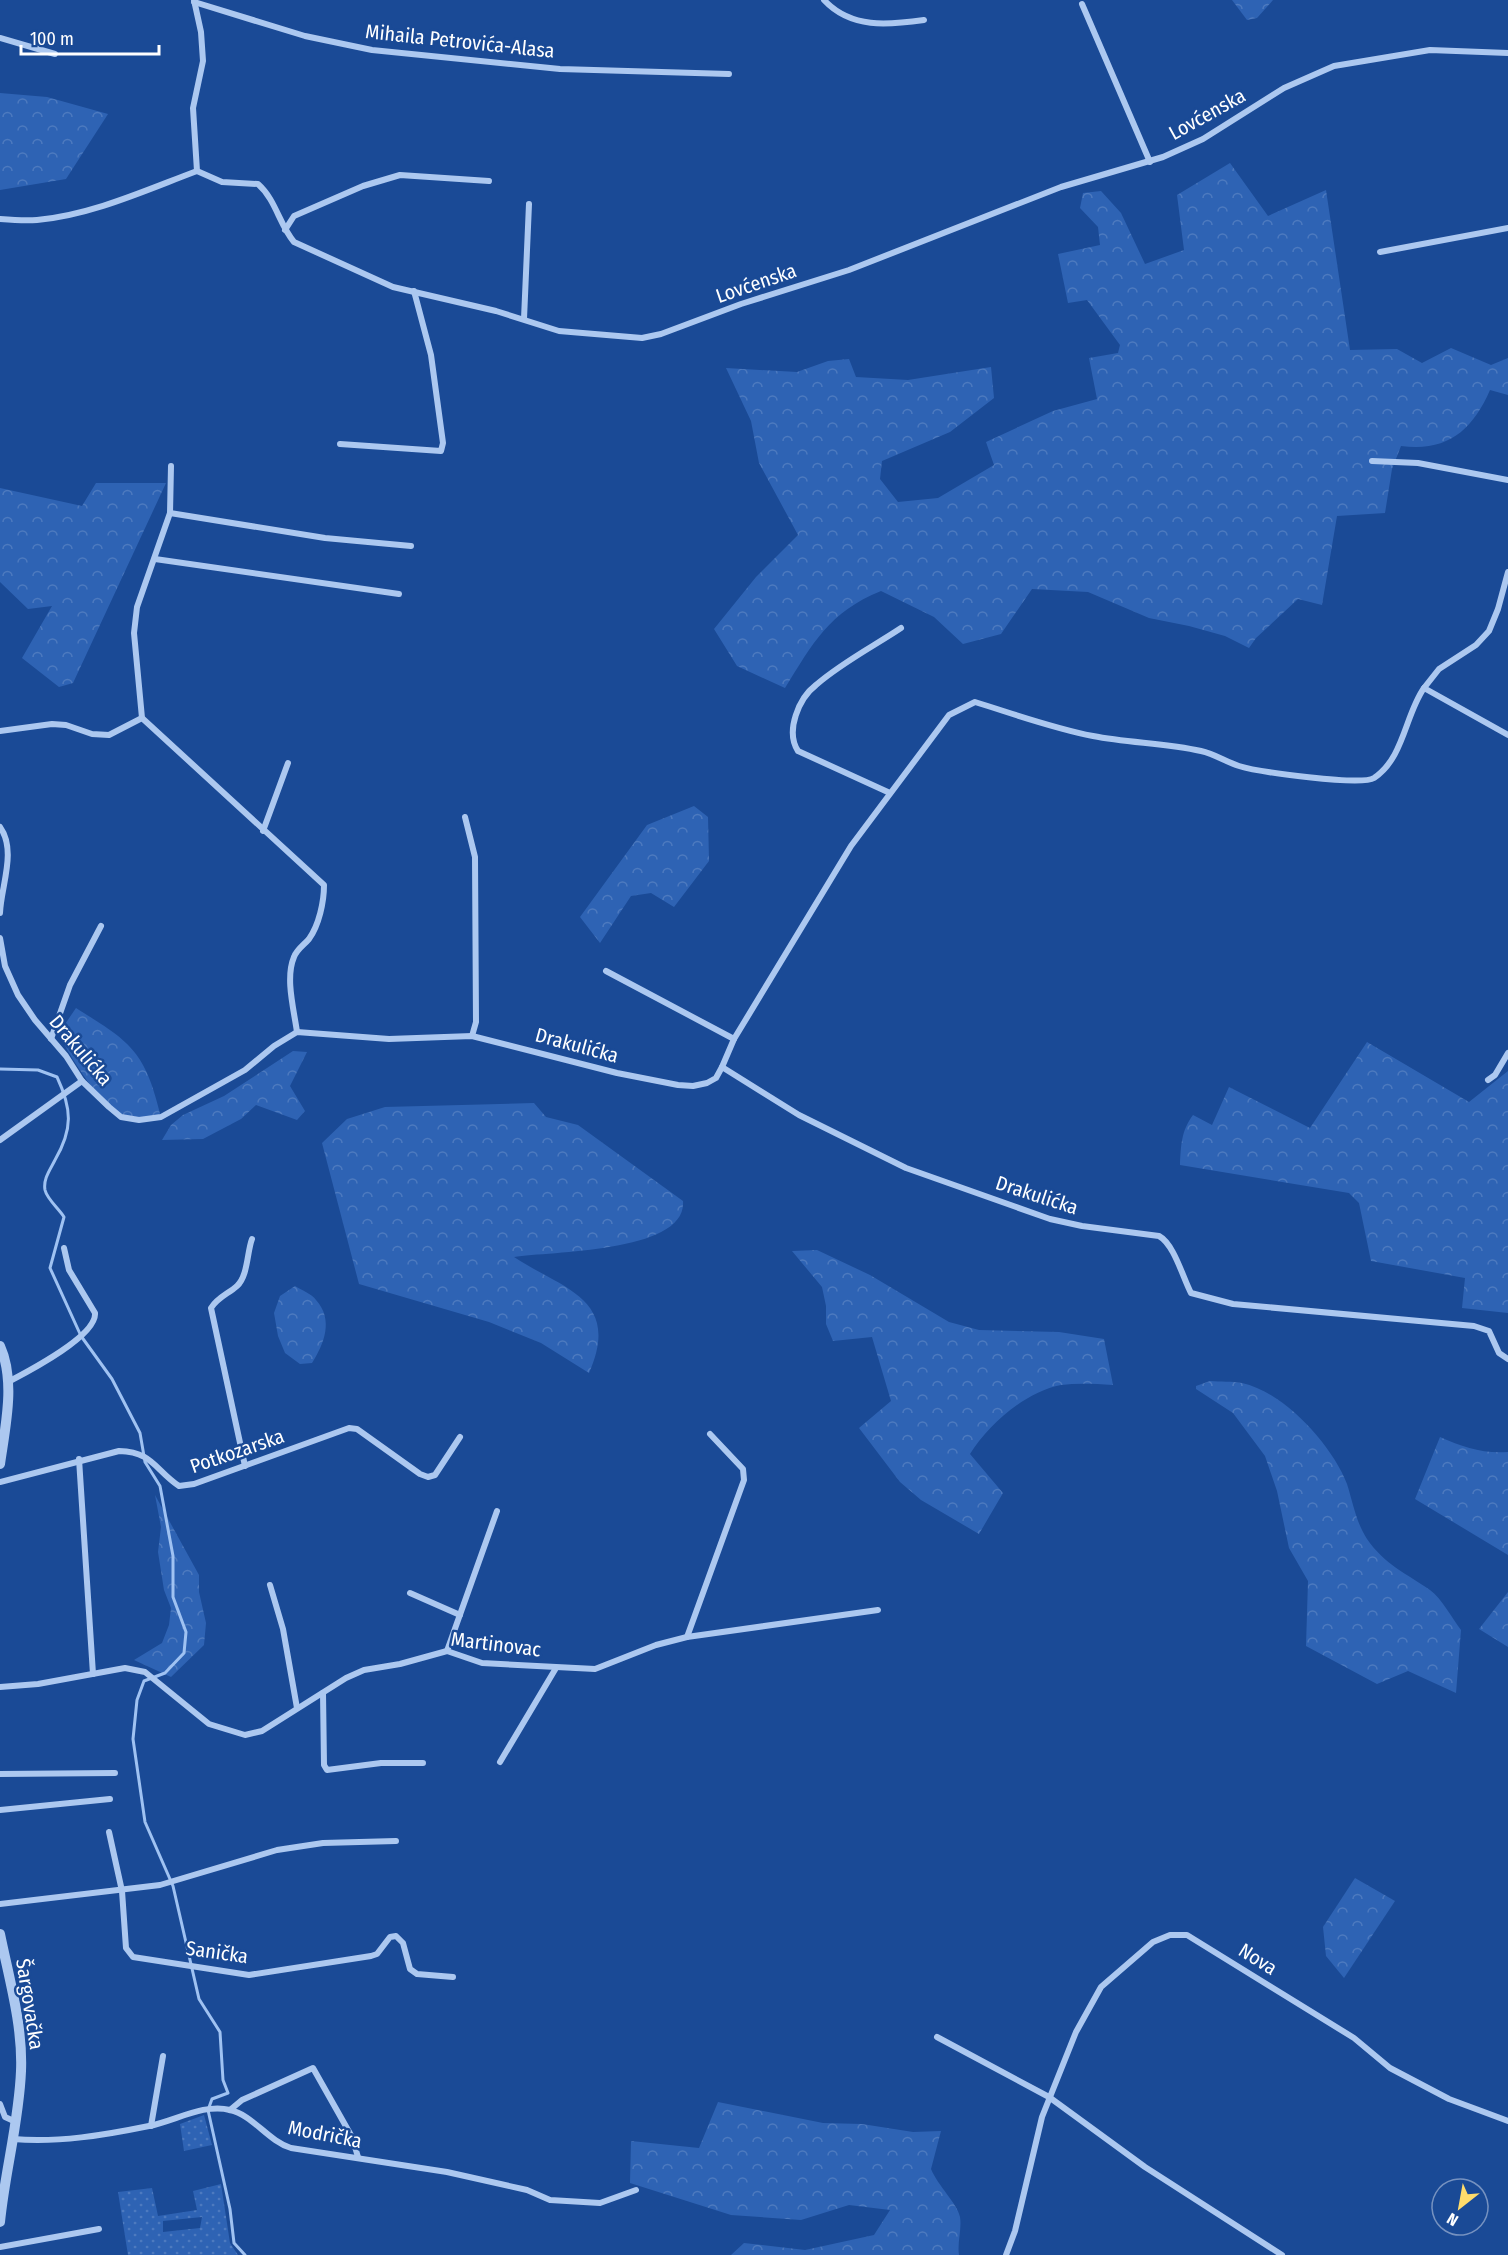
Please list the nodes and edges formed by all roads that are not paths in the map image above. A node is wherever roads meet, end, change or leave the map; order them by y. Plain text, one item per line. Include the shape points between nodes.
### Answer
1 (824, 0) edge
2 (194, 1) edge
3 (1082, 4) dead end
4 (924, 20) dead end
5 (0, 38) edge
6 (1508, 53) edge
7 (55, 54) dead end
8 (729, 74) dead end
9 (1150, 162) junction
10 (197, 171) junction
11 (489, 181) dead end
12 (529, 204) dead end
13 (0, 219) edge
14 (1508, 228) edge
15 (285, 230) junction
16 (1380, 252) dead end
17 (414, 291) junction
18 (524, 320) junction
19 (340, 444) dead end
20 (1372, 461) dead end
21 (171, 466) dead end
22 (1508, 480) edge
23 (170, 513) junction
24 (411, 546) dead end
25 (155, 559) junction
26 (1508, 572) edge
27 (399, 594) dead end
28 (901, 628) dead end
29 (1424, 688) junction
30 (142, 718) junction
31 (0, 731) edge
32 (1508, 735) edge
33 (288, 763) dead end
34 (890, 793) junction
35 (465, 817) dead end
36 (0, 827) edge
37 (263, 831) junction
38 (0, 913) edge
39 (101, 926) dead end
40 (0, 938) edge
41 (606, 971) dead end
42 (297, 1032) junction
43 (472, 1036) junction
44 (51, 1039) junction
45 (734, 1039) junction
46 (1508, 1053) edge
47 (722, 1067) junction
48 (1488, 1080) dead end
49 (82, 1081) junction
50 (0, 1140) edge
51 (252, 1239) dead end
52 (64, 1248) dead end
53 (0, 1346) edge
54 (1508, 1359) edge
55 (7, 1382) junction
56 (710, 1434) dead end
57 (460, 1437) dead end
58 (79, 1459) junction
59 (0, 1464) edge
60 (245, 1466) junction
61 (0, 1482) edge
62 (497, 1511) dead end
63 (270, 1585) dead end
64 (410, 1593) dead end
65 (878, 1610) dead end
66 (460, 1615) junction
67 (687, 1637) junction
68 (447, 1651) junction
69 (556, 1668) junction
70 (93, 1674) junction
71 (0, 1687) edge
72 (323, 1693) junction
73 (297, 1708) junction
74 (500, 1762) dead end
75 (423, 1764) dead end
76 (115, 1773) dead end
77 (0, 1774) edge
78 (110, 1799) dead end
79 (0, 1810) edge
80 (109, 1832) dead end
81 (396, 1841) dead end
82 (122, 1891) junction
83 (0, 1904) edge
84 (0, 1934) edge
85 (453, 1977) dead end
86 (937, 2037) dead end
87 (164, 2056) dead end
88 (1049, 2097) junction
89 (0, 2104) edge
90 (230, 2110) junction
91 (1508, 2121) edge
92 (15, 2122) junction
93 (151, 2126) junction
94 (13, 2139) junction
95 (358, 2157) junction
96 (636, 2190) dead end
97 (0, 2222) edge
98 (99, 2229) dead end
99 (0, 2247) edge
100 (1006, 2255) edge
101 (1282, 2255) edge

1 - 4 street via 847,18 883,25
2 - 8 street, Mihaila Petrovića-Alasa via 305,36 372,50 560,69
2 - 10 street via 203,61 193,108
3 - 9 street
5 - 7 street
6 - 9 street, Lovćenska via 1430,50 1334,66 1284,88 1203,139
9 - 18 street, Lovćenska via 1061,187 849,270 661,334 620,338 559,331
10 - 13 street via 72,214 36,220
10 - 15 street, Lovćenska via 222,182 258,184 275,204
11 - 15 street via 400,175 363,186 294,216
12 - 18 street
14 - 16 street
15 - 17 street, Lovćenska via 303,247 393,287
17 - 18 street, Lovćenska
17 - 19 street via 431,355 444,443 441,451
20 - 22 street via 1418,463
21 - 23 street
23 - 24 street via 326,538
23 - 25 street
25 - 27 street
25 - 30 street via 137,607 134,633
26 - 29 street via 1489,631 1476,645 1439,669
28 - 34 street via 814,686 792,722 791,739 798,751
29 - 32 street
29 - 34 street via 1413,703 1402,738 1387,766 1372,779 1350,782 1239,766 1208,752 1052,727 975,702 949,715
30 - 31 street via 110,735 52,724
30 - 37 street
33 - 37 street
34 - 45 street via 851,846
35 - 43 street via 475,857 476,1022
36 - 38 street via 6,836 8,861
37 - 42 street via 324,885 312,935 296,951 292,964
39 - 44 street via 70,985
40 - 44 street, Drakulićka via 5,966 18,995
41 - 45 street
42 - 43 street, Drakulićka via 390,1039
42 - 49 street, Drakulićka via 245,1070 161,1117 121,1117
43 - 47 street, Drakulićka via 678,1085 707,1083 716,1078
44 - 49 street, Drakulićka
45 - 47 street
46 - 48 street
47 - 54 street, Drakulićka via 799,1115 906,1168 1050,1219 1159,1236 1172,1248 1191,1293 1233,1304 1474,1326 1489,1332 1498,1353
49 - 50 street
51 - 60 street via 243,1277 212,1308
52 - 55 street via 69,1270 95,1318 78,1338
53 - 55 street
55 - 59 street
56 - 67 street via 743,1470 744,1480
57 - 60 street, Potkozarska via 435,1475 428,1477 357,1429 349,1428
58 - 60 street, Potkozarska via 119,1451 136,1452 150,1459 179,1486 194,1485
58 - 61 street, Potkozarska
58 - 70 street
62 - 66 street
63 - 73 street via 283,1629
64 - 66 street
65 - 67 street, Martinovac
66 - 68 street
67 - 69 street, Martinovac via 595,1669
68 - 69 street, Martinovac via 482,1662
68 - 72 street, Martinovac via 364,1670
69 - 74 street
70 - 71 street, Martinovac
70 - 73 street, Martinovac via 125,1668 145,1672 193,1714 209,1724 245,1735 262,1731
72 - 73 street, Martinovac
72 - 75 street via 327,1770 381,1763
76 - 77 street
78 - 79 street
80 - 82 street, Sanička
81 - 82 street via 323,1843 277,1850 160,1885
82 - 83 street
82 - 85 street, Sanička via 129,1953 139,1959 265,1974 308,1964 365,1958 377,1954 390,1937 396,1936 403,1943 410,1969 417,1974
84 - 92 street, Šargovačka via 20,2052
86 - 88 street
87 - 93 street
88 - 91 street, Nova via 1076,2032 1101,1988 1154,1942 1170,1935 1187,1935 1354,2038 1390,2068 1449,2099
88 - 100 street, Nova
88 - 101 street via 1145,2167
89 - 92 street via 5,2117
90 - 93 street, Modrička via 215,2108
90 - 95 street, Modrička via 286,2146
90 - 95 street via 242,2100 313,2068 348,2128
92 - 94 street, Šargovačka
93 - 94 street, Modrička via 67,2139
94 - 97 street, Šargovačka
95 - 96 street, Modrička via 502,2184 550,2200 600,2203
98 - 99 street

